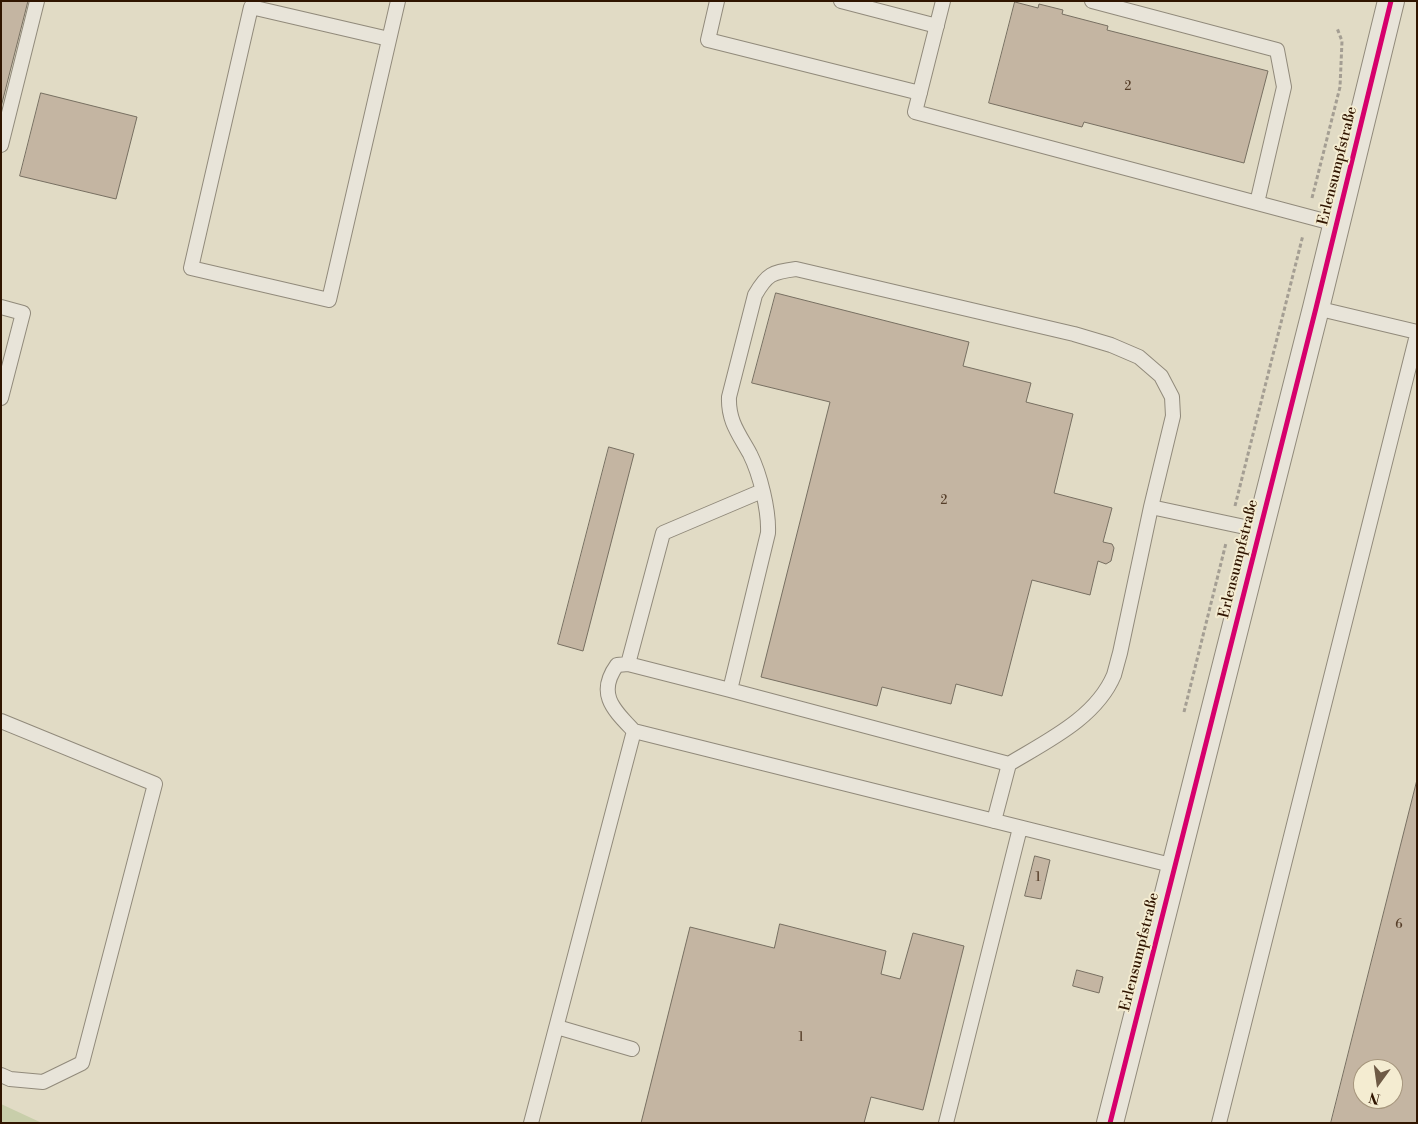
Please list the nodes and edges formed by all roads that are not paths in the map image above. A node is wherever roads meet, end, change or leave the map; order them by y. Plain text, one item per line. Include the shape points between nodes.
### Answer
1 (37, 1) edge
2 (398, 1) edge
3 (717, 1) edge
4 (841, 1) edge
5 (943, 1) edge
6 (1092, 1) edge
7 (1391, 1) edge
8 (937, 26) junction
9 (389, 39) junction
10 (920, 93) junction
11 (1, 145) edge
12 (1257, 203) junction
13 (1336, 224) junction
14 (1, 307) edge
15 (1316, 308) junction
16 (1417, 333) edge
17 (1, 398) edge
18 (762, 490) junction
19 (1152, 506) junction
20 (1259, 530) junction
21 (628, 664) junction
22 (730, 690) junction
23 (1, 721) edge
24 (634, 731) junction
25 (1009, 764) junction
26 (994, 821) junction
27 (1020, 828) junction
28 (1175, 866) junction
29 (557, 1027) junction
30 (632, 1048) dead end
31 (1, 1075) edge
32 (531, 1123) edge
33 (946, 1123) edge
34 (1110, 1123) edge
35 (1219, 1123) edge

1 - 11 lane
2 - 9 lane
3 - 10 lane via 708,40
4 - 8 lane
5 - 8 lane
6 - 12 lane via 1277,50 1284,87
7 - 13 street, Erlensumpfstraße
8 - 10 lane
9 - 9 lane via 329,300 191,268 251,7
10 - 12 lane via 915,112
12 - 13 lane
13 - 15 street, Erlensumpfstraße
14 - 17 lane via 23,312
15 - 16 lane
15 - 20 street, Erlensumpfstraße
16 - 35 lane
18 - 19 lane via 751,456 732,423 729,397 754,295 763,281 776,272 796,269 1074,334 1139,357 1161,376 1172,397 1172,416
18 - 21 lane via 662,533
18 - 22 lane via 769,518 768,533
19 - 20 lane
19 - 25 lane via 1113,676 1084,715
20 - 28 street, Erlensumpfstraße
21 - 22 lane
21 - 24 lane via 617,665 607,685 613,708
22 - 25 lane
23 - 31 lane via 155,784 82,1063 43,1082
24 - 26 lane
24 - 29 lane
25 - 26 lane
26 - 27 lane
27 - 28 lane
27 - 33 lane
28 - 34 street, Erlensumpfstraße
29 - 30 lane
29 - 32 lane

